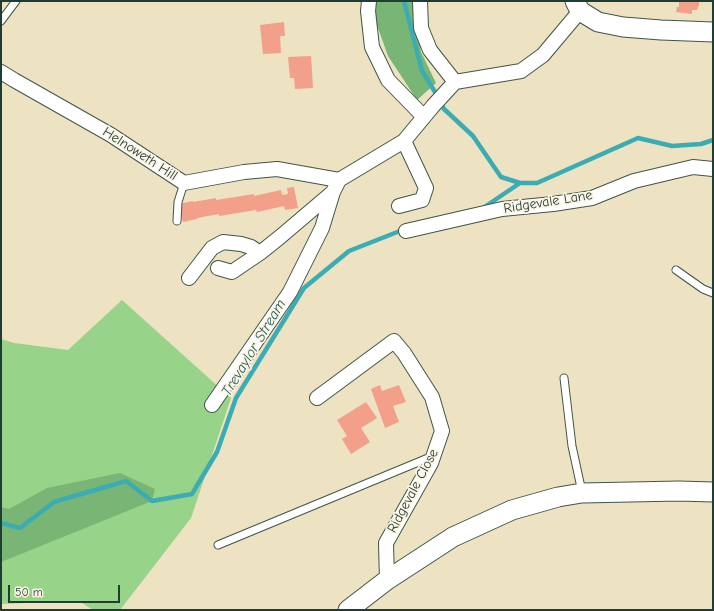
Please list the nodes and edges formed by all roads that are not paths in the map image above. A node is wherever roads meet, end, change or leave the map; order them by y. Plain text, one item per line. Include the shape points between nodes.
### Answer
1 (16, 1) edge
2 (369, 1) edge
3 (420, 1) edge
4 (578, 6) edge
5 (1, 20) edge
6 (713, 32) edge
7 (1, 72) edge
8 (452, 85) junction
9 (424, 117) junction
10 (404, 141) junction
11 (713, 169) edge
12 (184, 183) junction
13 (336, 186) junction
14 (399, 206) dead end
15 (177, 221) dead end
16 (406, 231) dead end
17 (260, 253) junction
18 (218, 268) dead end
19 (676, 270) dead end
20 (189, 278) dead end
21 (713, 293) edge
22 (564, 378) dead end
23 (317, 398) dead end
24 (212, 405) dead end
25 (433, 456) junction
26 (713, 492) edge
27 (582, 493) junction
28 (218, 545) dead end
29 (387, 580) junction
30 (348, 610) edge

1 - 5 lane
2 - 9 street via 372,46 388,80
3 - 8 street via 421,28 430,50
4 - 6 street via 598,22 623,27
4 - 8 street via 543,55 521,71
7 - 12 street, Helnoweth Hill via 111,134
8 - 9 street
9 - 10 street
10 - 13 street
10 - 14 street via 426,188 422,200
11 - 16 street, Ridgevale Lane via 693,166 634,181 592,198 502,209
12 - 13 street, Helnoweth Hill via 277,169
12 - 15 lane via 178,202
13 - 17 street
13 - 24 street via 322,228 290,292
17 - 18 street via 232,272
17 - 20 street via 241,244 223,242 212,248
19 - 21 lane
22 - 27 lane via 572,446
23 - 25 street, Ridgevale Close via 394,341 432,397 442,431
25 - 28 lane
25 - 29 street, Ridgevale Close via 386,543
26 - 27 street
27 - 29 street via 512,510 453,538
29 - 30 street

